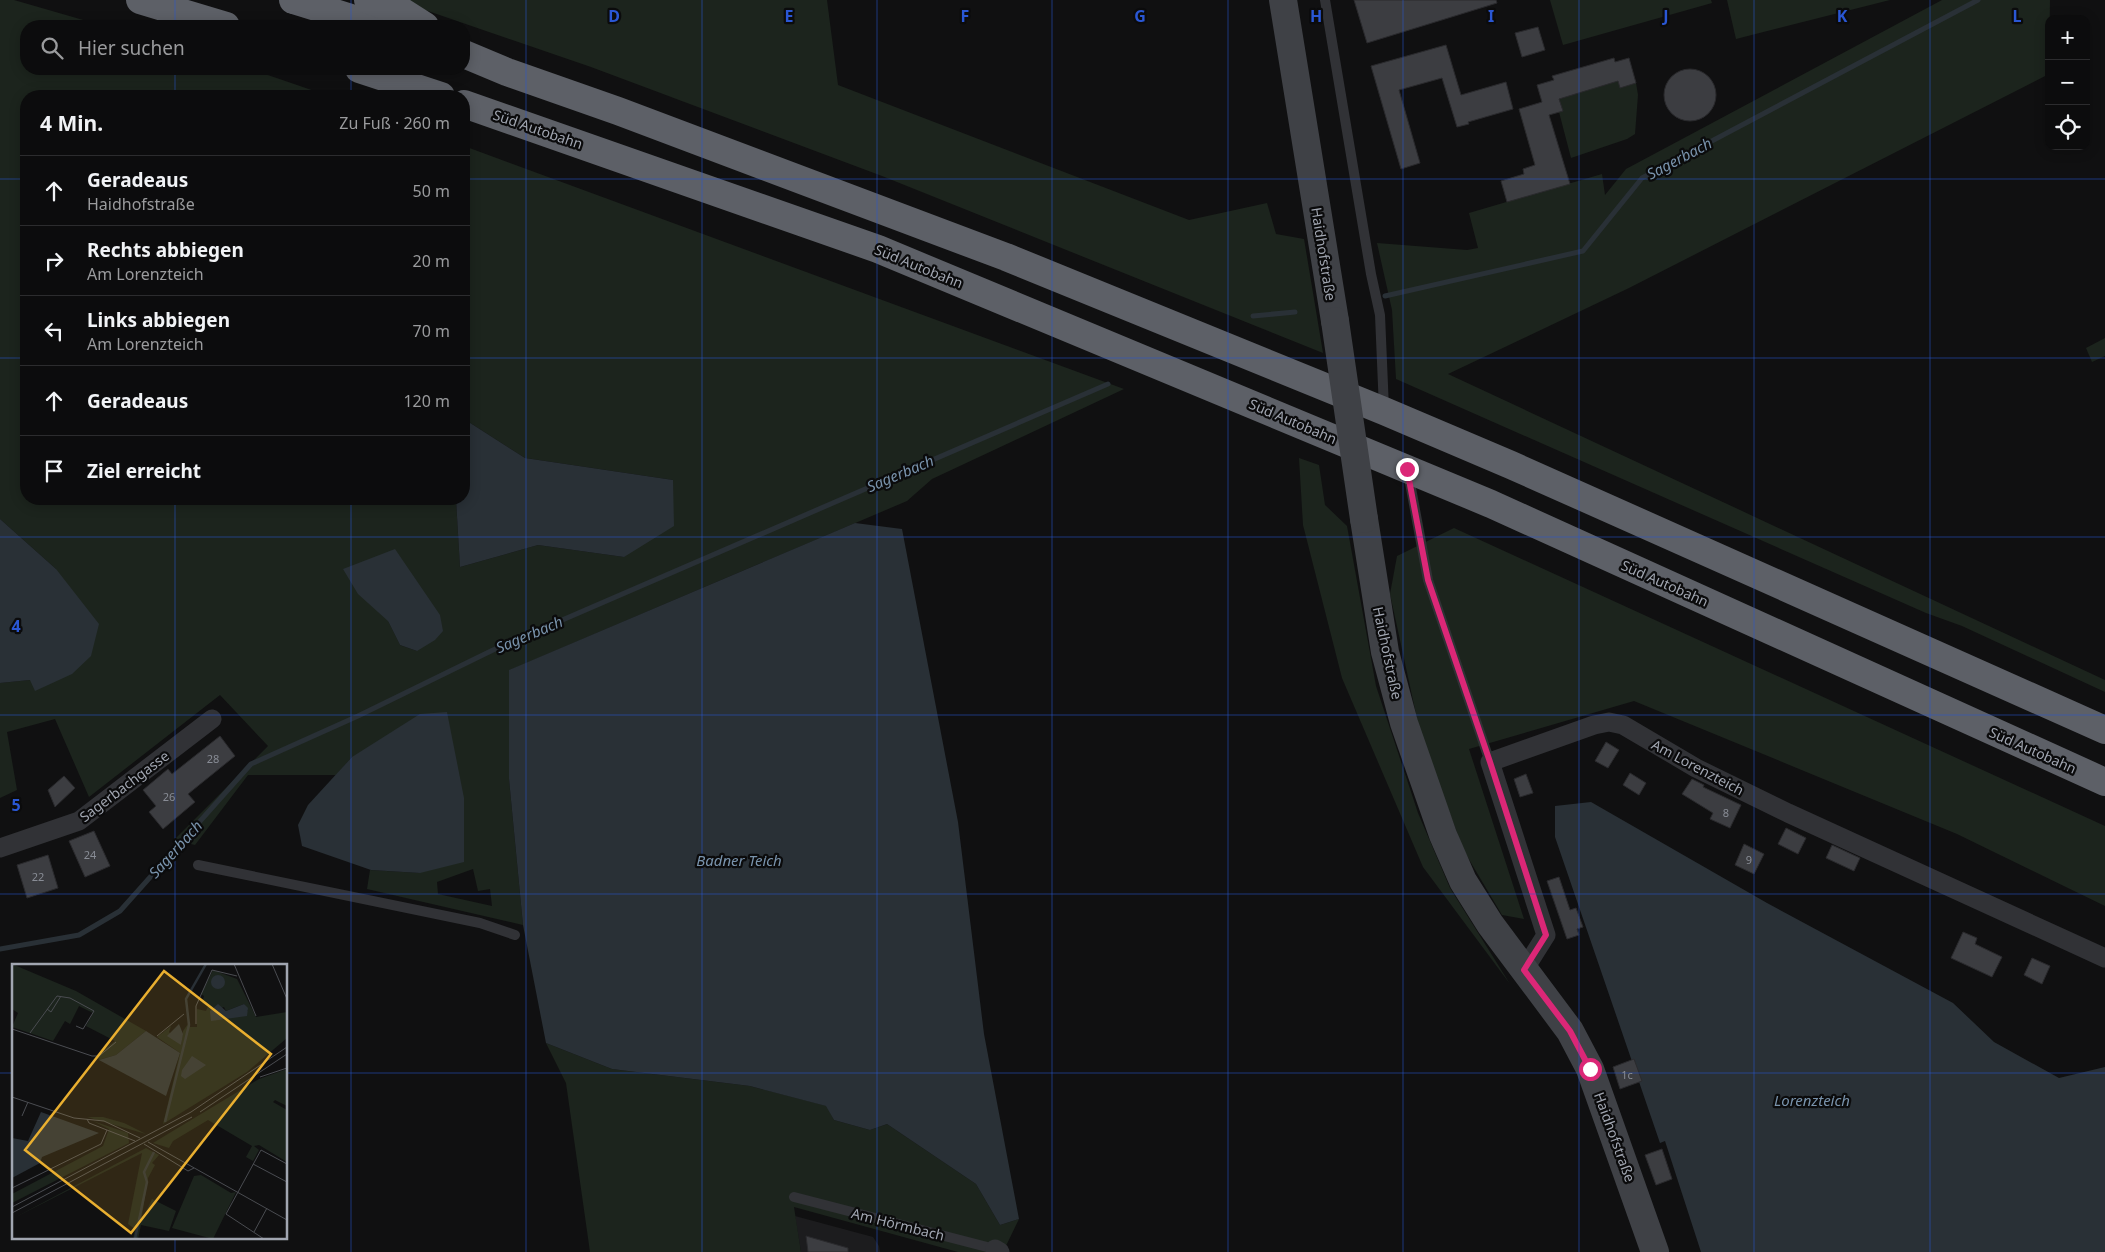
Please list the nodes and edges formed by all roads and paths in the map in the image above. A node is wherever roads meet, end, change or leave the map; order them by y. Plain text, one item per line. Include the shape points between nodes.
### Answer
1 (140, 0) edge
2 (293, 0) edge
3 (368, 0) edge
4 (1283, 0) edge
5 (1325, 0) edge
6 (206, 20) edge
7 (358, 20) edge
8 (416, 20) edge
9 (470, 55) edge
10 (377, 75) edge
11 (423, 90) edge
12 (470, 106) edge
13 (1384, 411) junction
14 (1407, 469) junction
15 (212, 719) dead end
16 (2105, 730) edge
17 (1490, 762) junction
18 (2105, 782) edge
19 (0, 848) edge
20 (198, 865) dead end
21 (515, 935) dead end
22 (2105, 958) edge
23 (1524, 970) junction
24 (794, 1197) dead end
25 (998, 1250) edge
26 (1655, 1252) edge

1 - 6 highway
2 - 7 highway
3 - 8 highway via 403,12
4 - 23 street, Haidhofstraße, bridge via 1385,652 1404,723 1433,808 1464,880 1490,924
5 - 13 lane via 1380,315
9 - 13 highway via 507,72 1006,256
10 - 11 highway
12 - 14 highway, Süd Autobahn via 878,249
13 - 16 highway
14 - 17 lane via 1428,580
14 - 18 highway, Süd Autobahn
15 - 19 street, Sagerbachgasse via 79,821
17 - 22 street, Am Lorenzteich via 1594,725 1623,724 1696,768 1788,813
17 - 23 street via 1546,935
20 - 21 lane via 480,923
23 - 26 street, Haidhofstraße via 1570,1031 1590,1069
24 - 25 lane, Am Hörmbach

